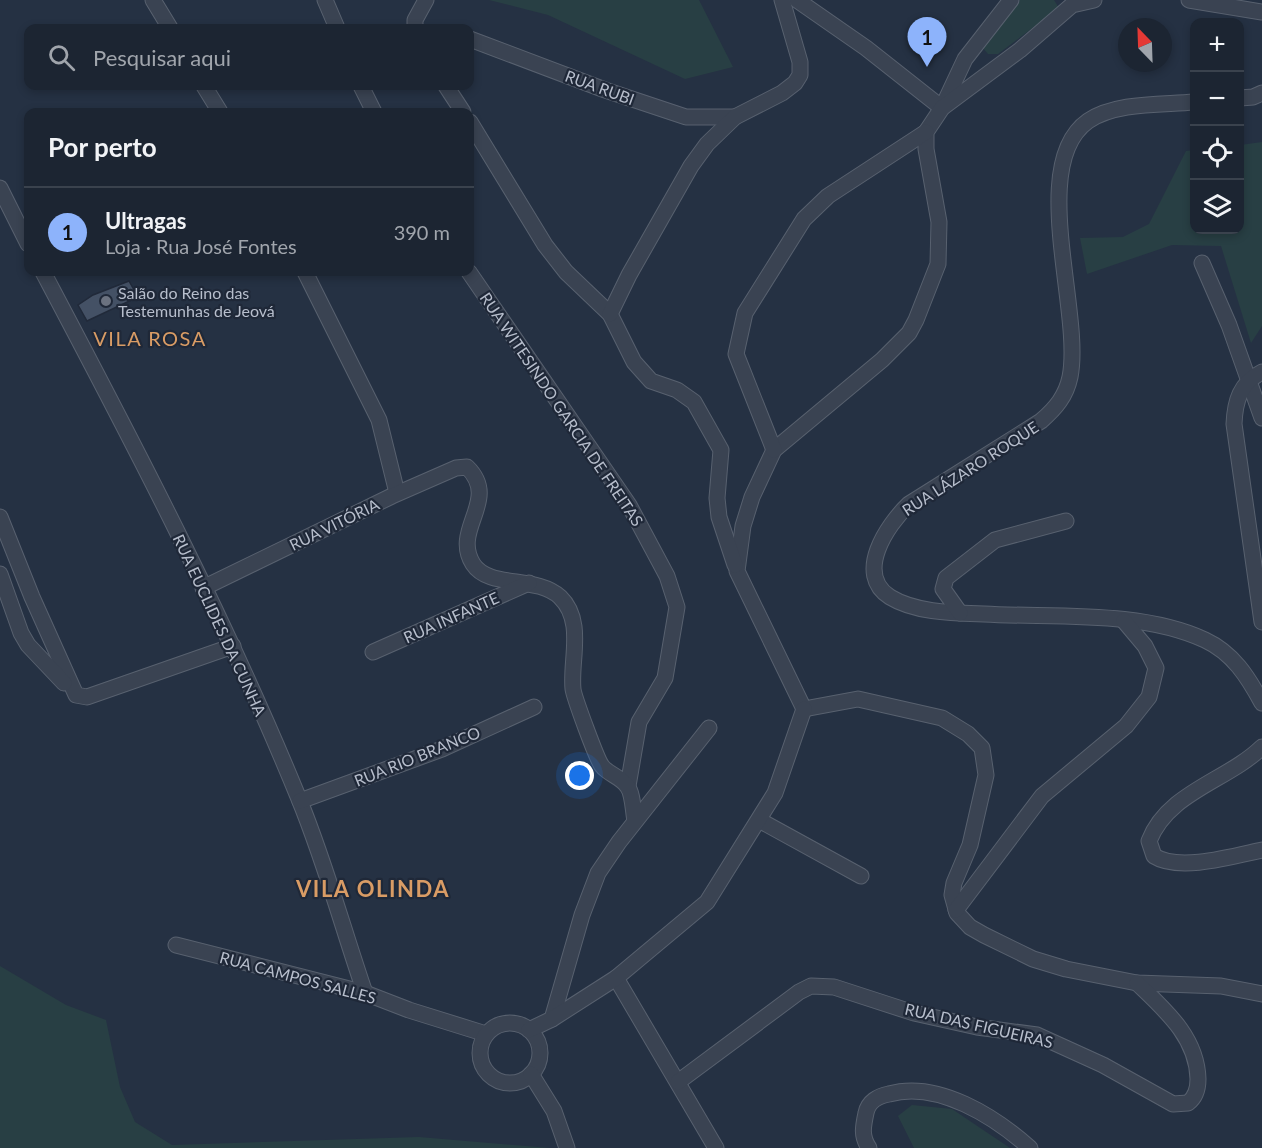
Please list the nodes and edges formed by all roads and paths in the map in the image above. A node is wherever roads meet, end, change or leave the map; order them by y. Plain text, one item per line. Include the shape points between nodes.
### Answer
1 (153, 0) edge
2 (325, 0) edge
3 (426, 0) edge
4 (782, 0) edge
5 (797, 0) edge
6 (1011, 0) edge
7 (1094, 0) edge
8 (1189, 0) edge
9 (1071, 3) edge
10 (1227, 3) edge
11 (1262, 12) edge
12 (168, 24) edge
13 (336, 24) edge
14 (416, 24) edge
15 (474, 41) edge
16 (206, 90) edge
17 (363, 90) edge
18 (449, 90) edge
19 (1262, 93) edge
20 (1244, 98) edge
21 (1190, 102) edge
22 (218, 108) edge
23 (372, 108) edge
24 (461, 108) edge
25 (942, 108) junction
26 (735, 117) junction
27 (474, 129) edge
28 (926, 132) junction
29 (0, 188) edge
30 (24, 236) edge
31 (1202, 263) dead end
32 (45, 276) edge
33 (307, 276) edge
34 (473, 276) edge
35 (610, 314) junction
36 (1256, 376) edge
37 (1262, 418) edge
38 (774, 450) junction
39 (398, 493) junction
40 (0, 517) edge
41 (1066, 521) dead end
42 (737, 571) junction
43 (0, 574) edge
44 (530, 582) junction
45 (203, 588) junction
46 (960, 614) junction
47 (1124, 621) junction
48 (1262, 622) edge
49 (233, 646) junction
50 (373, 652) dead end
51 (72, 691) junction
52 (1262, 703) edge
53 (534, 707) dead end
54 (804, 709) junction
55 (709, 728) dead end
56 (1262, 747) edge
57 (628, 786) junction
58 (300, 801) junction
59 (759, 820) junction
60 (635, 821) junction
61 (1262, 850) edge
62 (861, 876) dead end
63 (956, 910) junction
64 (177, 945) dead end
65 (616, 978) junction
66 (1137, 982) junction
67 (365, 993) junction
68 (1262, 994) edge
69 (552, 1019) junction
70 (529, 1030) junction
71 (486, 1034) junction
72 (531, 1074) junction
73 (678, 1082) junction
74 (567, 1148) edge
75 (716, 1148) edge
76 (869, 1148) edge
77 (1030, 1148) edge

1 - 12 street
2 - 13 street
3 - 14 street
4 - 26 street via 800,62 800,75 782,93
5 - 25 street
6 - 25 street via 965,59
7 - 9 street
8 - 10 street
9 - 25 street via 1020,50
10 - 11 street
15 - 26 street, RUA RUBI via 686,117
16 - 22 street
17 - 23 street
18 - 24 street
19 - 20 street
21 - 46 street, RUA LÁZARO ROQUE via 1106,112 1088,121 1070,138 1063,157 1059,217 1072,344 1071,376 1059,406 1041,422 909,504 885,532 874,563 874,576 880,588 910,606
25 - 28 street
26 - 35 street via 691,166
27 - 35 street via 545,245 566,272
28 - 38 street via 939,222 938,264 916,320 909,333 882,360
28 - 38 street via 828,196 804,219 745,313 736,354
29 - 30 street
31 - 36 street
32 - 45 street, RUA EUCLIDES DA CUNHA
33 - 39 street via 379,420
34 - 57 street, RUA WITESINDO GARCIA DE FREITAS via 629,505 667,576 677,607 664,678 639,722
35 - 42 street via 634,362 651,381 677,390 694,402 721,450 718,507
36 - 37 street
36 - 48 street via 1238,395 1234,424
38 - 42 street via 743,526
39 - 44 street, RUA VITÓRIA via 467,467 480,489 466,546 470,559 492,578
39 - 45 street, RUA VITÓRIA
40 - 51 street
41 - 46 street via 995,540 946,578 943,589
42 - 54 street
43 - 51 street via 28,645
44 - 50 street, RUA INFANTE
44 - 57 street via 549,589 567,607 574,623 573,690 602,766
45 - 49 street, RUA EUCLIDES DA CUNHA
46 - 47 street, RUA LÁZARO ROQUE
47 - 52 street, RUA LÁZARO ROQUE via 1174,629 1205,640 1241,668
47 - 63 street via 1145,646 1156,668 1149,697 1126,726 1042,796
49 - 51 street via 87,698
49 - 58 street, RUA EUCLIDES DA CUNHA
53 - 58 street, RUA RIO BRANCO via 442,749
54 - 59 street via 775,794
54 - 63 street via 858,699 942,718 982,748 986,775 970,845 954,883
55 - 60 street
56 - 61 street via 1246,762 1172,807 1149,841 1154,856 1169,862 1195,862
57 - 60 street
58 - 67 street, RUA EUCLIDES DA CUNHA
59 - 62 street
59 - 65 street via 707,902
60 - 69 street via 598,873
63 - 66 street via 984,936 1033,959
64 - 67 street, RUA CAMPOS SALLES
65 - 69 street
65 - 73 street
66 - 68 street via 1221,986
66 - 73 street, RUA DAS FIGUEIRAS via 1192,1046 1197,1087 1196,1095 1188,1103 1173,1104 1093,1060 1037,1035 914,1013 821,986 799,992
67 - 71 street, RUA CAMPOS SALLES
69 - 70 street
70 - 71 street via 512,1023
70 - 72 street via 540,1056
71 - 72 street via 481,1043 481,1062 494,1078 513,1083
72 - 74 street via 554,1111
73 - 75 street
76 - 77 street via 862,1132 867,1107 879,1096 909,1091 946,1098 977,1110

